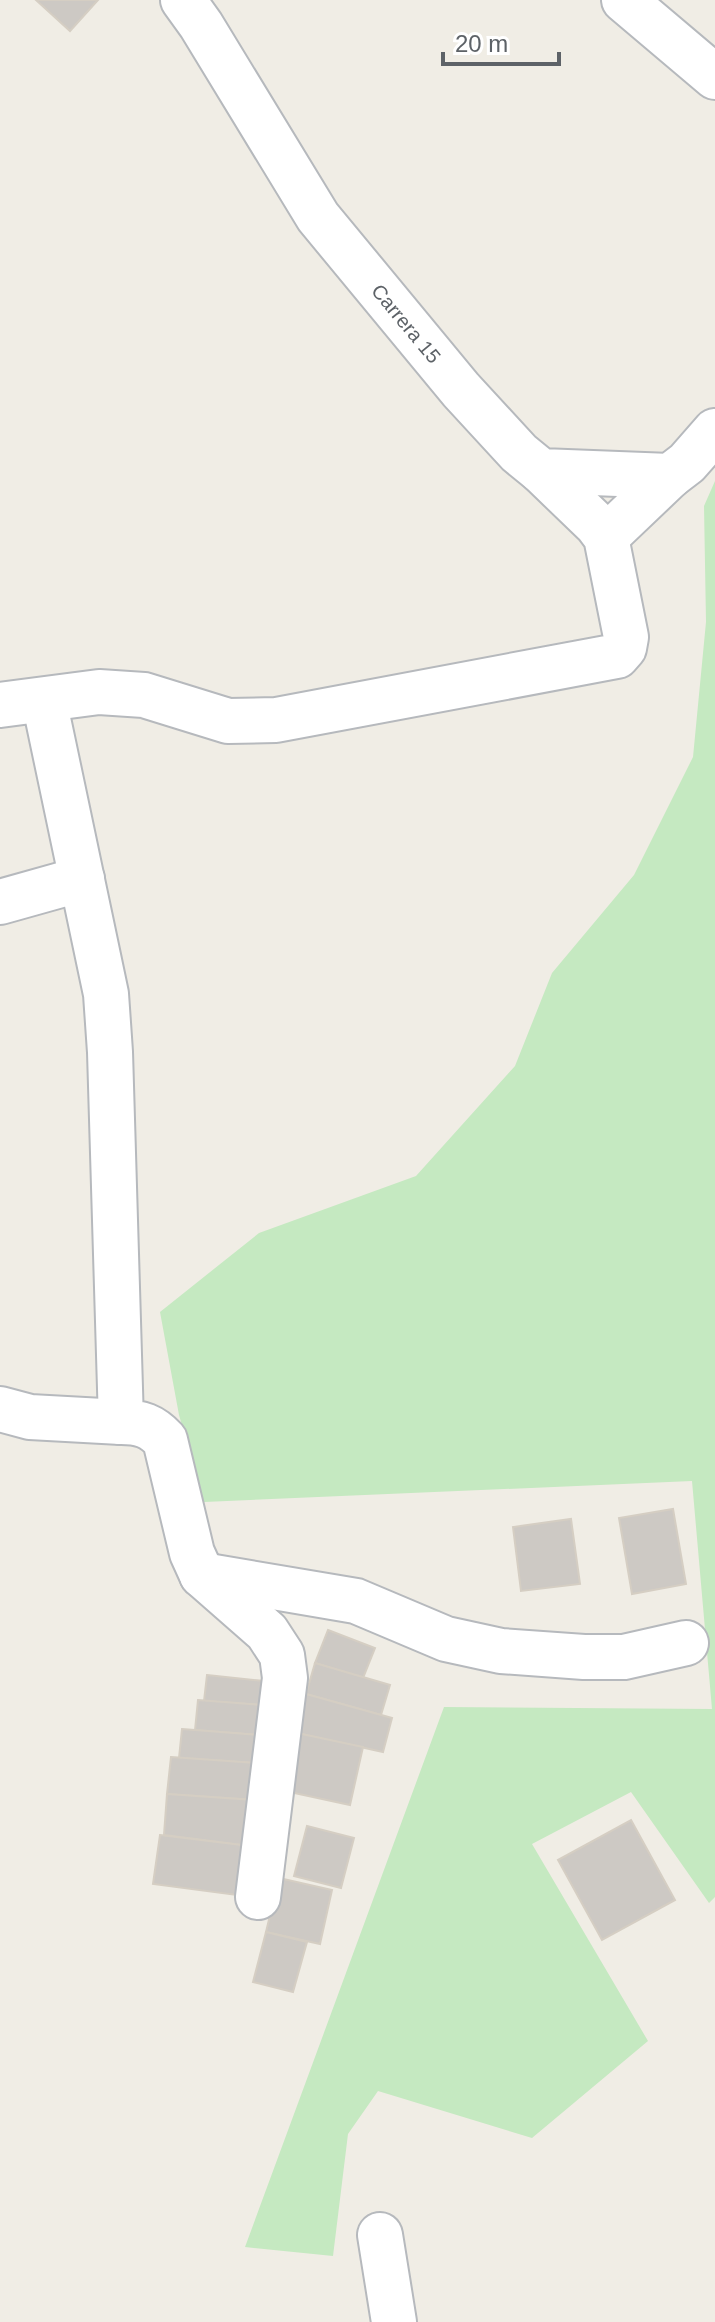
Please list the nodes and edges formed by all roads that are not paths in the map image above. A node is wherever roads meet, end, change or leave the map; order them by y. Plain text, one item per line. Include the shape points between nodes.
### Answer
1 (183, 0) edge
2 (624, 0) edge
3 (715, 77) edge
4 (715, 431) edge
5 (541, 471) junction
6 (670, 476) junction
7 (606, 537) junction
8 (44, 700) junction
9 (0, 705) edge
10 (82, 879) junction
11 (0, 902) edge
12 (0, 1409) edge
13 (121, 1422) junction
14 (202, 1575) junction
15 (686, 1643) dead end
16 (258, 1897) dead end
17 (380, 2235) dead end
18 (394, 2322) edge

1 - 5 street, Carrera 15 via 318,217 461,390
2 - 3 street
4 - 6 street
5 - 6 street
5 - 7 street, Carrera 15
6 - 7 street
7 - 8 street via 626,637 617,656 276,720 228,721 144,695 99,692
8 - 9 street
8 - 10 street
10 - 11 street
10 - 13 street via 106,994
12 - 13 street via 30,1417
13 - 14 street via 139,1422 165,1440
14 - 15 street via 356,1601 446,1639 501,1651 624,1657
14 - 16 street via 267,1632 282,1655 285,1678
17 - 18 street

